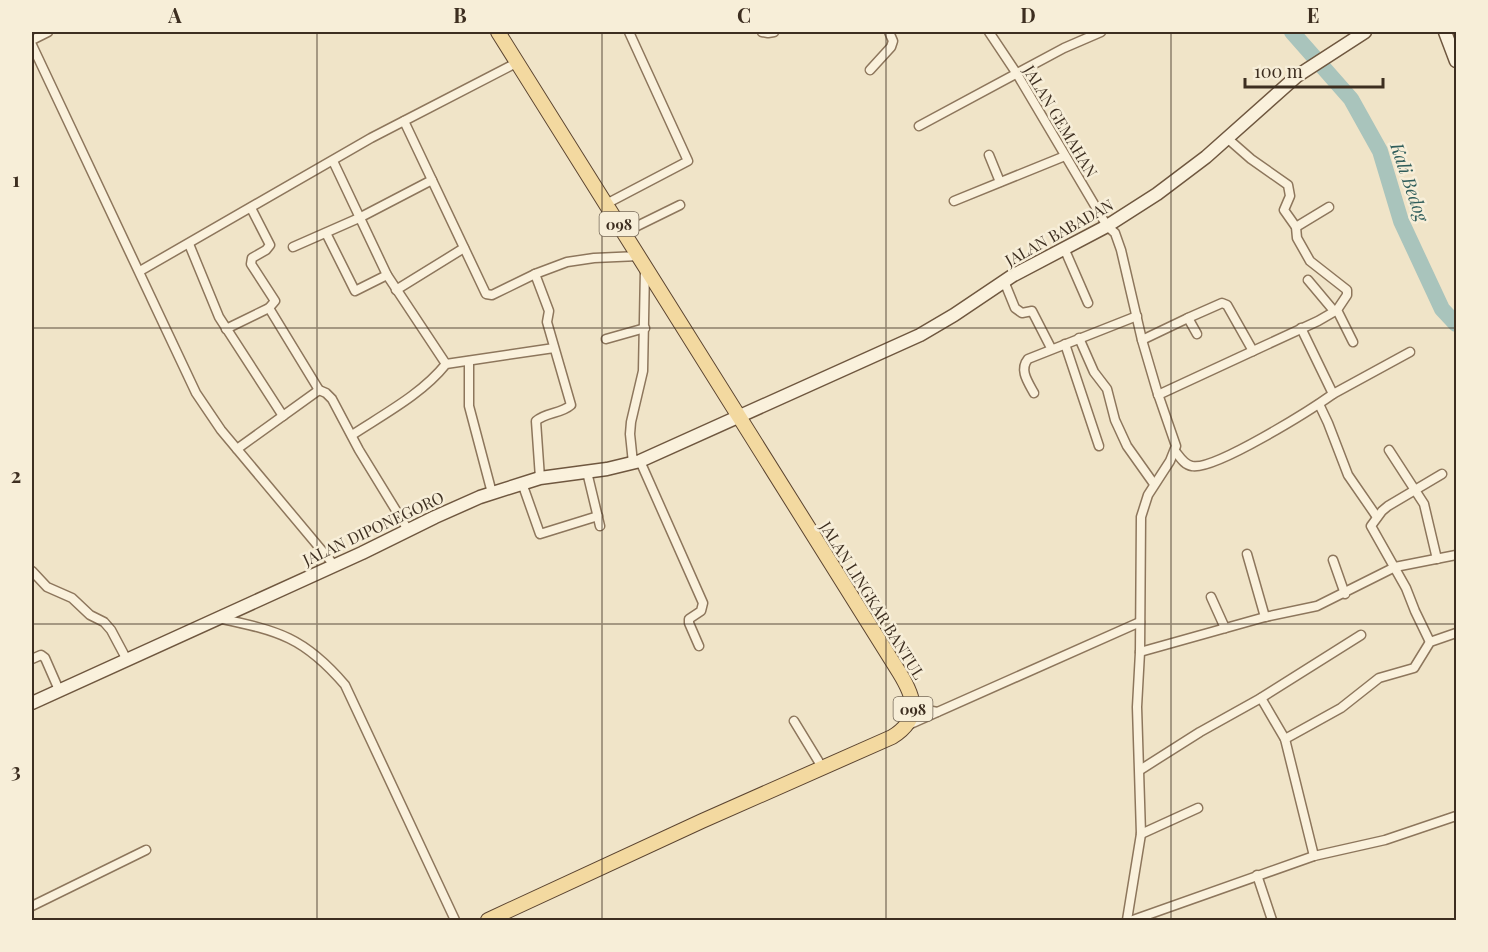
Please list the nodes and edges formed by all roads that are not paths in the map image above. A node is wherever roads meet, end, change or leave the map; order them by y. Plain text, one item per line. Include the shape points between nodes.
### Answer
1 (48, 32) edge
2 (498, 32) edge
3 (629, 32) edge
4 (762, 32) edge
5 (774, 32) edge
6 (889, 32) edge
7 (989, 32) edge
8 (1101, 32) edge
9 (1365, 32) edge
10 (1445, 32) edge
11 (32, 43) edge
12 (1456, 61) edge
13 (518, 62) junction
14 (870, 70) dead end
15 (1017, 74) junction
16 (404, 121) junction
17 (920, 126) dead end
18 (1227, 138) junction
19 (989, 155) dead end
20 (1065, 156) junction
21 (333, 160) junction
22 (432, 180) junction
23 (1000, 182) junction
24 (954, 201) dead end
25 (606, 204) junction
26 (680, 205) dead end
27 (1329, 207) dead end
28 (251, 208) junction
29 (359, 218) junction
30 (1107, 226) junction
31 (1296, 227) junction
32 (326, 232) junction
33 (625, 232) junction
34 (189, 244) junction
35 (293, 248) dead end
36 (464, 248) junction
37 (1064, 248) junction
38 (642, 260) junction
39 (140, 271) junction
40 (535, 274) junction
41 (387, 275) junction
42 (1308, 280) dead end
43 (1004, 281) junction
44 (396, 290) junction
45 (1088, 303) dead end
46 (269, 308) junction
47 (1335, 310) junction
48 (1137, 316) junction
49 (1188, 318) junction
50 (645, 328) junction
51 (1301, 328) junction
52 (226, 329) junction
53 (1197, 334) dead end
54 (1079, 338) junction
55 (606, 339) dead end
56 (1142, 340) junction
57 (1353, 342) dead end
58 (1065, 344) junction
59 (554, 348) junction
60 (1051, 348) junction
61 (1253, 351) junction
62 (1410, 352) dead end
63 (469, 361) junction
64 (446, 364) junction
65 (319, 390) junction
66 (1034, 393) dead end
67 (1333, 394) junction
68 (1158, 395) junction
69 (1319, 404) junction
70 (283, 416) junction
71 (739, 416) junction
72 (352, 435) junction
73 (1099, 446) dead end
74 (237, 449) junction
75 (1389, 450) dead end
76 (1175, 451) junction
77 (637, 462) junction
78 (587, 472) junction
79 (1442, 474) dead end
80 (540, 478) junction
81 (522, 483) junction
82 (1154, 484) junction
83 (1415, 489) junction
84 (492, 493) junction
85 (598, 516) junction
86 (1377, 517) junction
87 (600, 526) dead end
88 (408, 530) junction
89 (1247, 554) dead end
90 (1456, 555) edge
91 (1437, 559) junction
92 (1333, 560) dead end
93 (334, 565) junction
94 (1395, 567) junction
95 (32, 571) edge
96 (1345, 594) junction
97 (1211, 597) dead end
98 (1265, 617) junction
99 (217, 618) junction
100 (1140, 622) junction
101 (1225, 628) junction
102 (1456, 633) edge
103 (1361, 635) dead end
104 (1430, 642) junction
105 (699, 646) dead end
106 (1140, 652) junction
107 (32, 659) edge
108 (127, 660) junction
109 (59, 690) junction
110 (1261, 698) junction
111 (32, 703) edge
112 (913, 706) junction
113 (937, 712) junction
114 (794, 721) dead end
115 (906, 726) junction
116 (1285, 739) junction
117 (822, 767) junction
118 (1140, 770) junction
119 (1198, 808) dead end
120 (1456, 816) edge
121 (1141, 834) junction
122 (146, 850) dead end
123 (1314, 856) junction
124 (1257, 875) junction
125 (32, 906) edge
126 (455, 921) edge
127 (488, 921) edge
128 (1127, 921) edge
129 (1133, 921) edge
130 (1272, 921) edge

1 - 11 street
2 - 13 main road, 098
3 - 25 street via 688,160
4 - 5 street
6 - 14 street via 891,47
7 - 15 street, JALAN GEMAHAN
8 - 15 street
9 - 18 main road, JALAN BABADAN via 1297,76
10 - 12 main road
11 - 39 street
13 - 16 street
13 - 25 main road, 098
15 - 17 street
15 - 20 street, JALAN GEMAHAN
16 - 21 street
16 - 22 street
18 - 30 main road, JALAN BABADAN via 1157,194
18 - 31 street via 1288,185 1290,196 1284,210
19 - 23 street
20 - 23 street
20 - 30 street, JALAN GEMAHAN
21 - 28 street
21 - 29 street
22 - 29 street
22 - 36 street
23 - 24 street
25 - 33 main road, 098
26 - 33 street
27 - 31 street
28 - 34 street
28 - 46 street via 270,245 251,261 275,299
29 - 32 street
29 - 41 street
30 - 37 main road, JALAN BABADAN
30 - 48 street, JALAN GEMAHAN via 1115,233 1121,250
31 - 47 street via 1297,238 1310,261 1347,290 1347,296
32 - 35 street
32 - 41 street via 355,291
33 - 38 main road, 098
34 - 39 street
34 - 52 street
36 - 40 street via 489,296
36 - 44 street
37 - 43 main road, JALAN BABADAN
37 - 45 street
38 - 40 street via 578,259
38 - 50 street
38 - 71 main road, 098
39 - 74 street via 196,393
40 - 59 street via 549,311 547,322
41 - 44 street
42 - 47 street
43 - 60 street via 1015,308 1032,311
43 - 71 main road, JALAN BABADAN via 920,335
44 - 64 street
46 - 52 street
46 - 65 street
47 - 51 street
47 - 57 street
48 - 54 street
48 - 56 street, JALAN GEMAHAN
49 - 53 street
49 - 56 street
49 - 61 street via 1222,303 1227,305
50 - 55 street
50 - 77 street via 643,371 630,434
51 - 61 street
51 - 67 street
52 - 70 street
54 - 58 street
54 - 82 street via 1094,372 1107,389 1127,446
56 - 68 street, JALAN GEMAHAN
58 - 60 street
58 - 73 street
59 - 63 street
59 - 80 street via 571,405 536,421
60 - 66 street via 1029,358 1024,365
61 - 68 street
62 - 67 street
63 - 64 street
63 - 84 street via 469,406
64 - 72 street via 424,387
65 - 70 street
65 - 72 street via 330,396
67 - 69 street
68 - 76 street, JALAN GEMAHAN via 1176,441
69 - 76 street via 1228,456 1195,467 1187,465
69 - 86 street via 1348,475
70 - 74 street
71 - 77 main road, JALAN DIPONEGORO
71 - 112 main road, JALAN LINGKAR BANTUL / 098 via 906,683
72 - 88 street
74 - 93 street
75 - 83 street
76 - 82 street
77 - 78 main road, JALAN DIPONEGORO
77 - 105 street via 703,603 701,611 689,619
78 - 80 main road, JALAN DIPONEGORO
78 - 85 street
79 - 83 street
80 - 81 main road, JALAN DIPONEGORO
81 - 84 main road, JALAN DIPONEGORO
81 - 85 street via 540,534
82 - 100 street via 1142,507
83 - 86 street
83 - 91 street via 1427,512
84 - 88 main road, JALAN DIPONEGORO
85 - 87 street
86 - 94 street via 1372,530
88 - 93 main road, JALAN DIPONEGORO
89 - 98 street
90 - 91 street
91 - 94 street
92 - 96 street
93 - 99 main road, JALAN DIPONEGORO
94 - 96 street
94 - 104 street
95 - 108 street via 47,587 72,598 104,622
96 - 98 street via 1317,606
97 - 101 street
98 - 101 street
99 - 108 main road, JALAN DIPONEGORO
99 - 126 street via 291,638 326,663 345,686
100 - 106 street
100 - 113 street
101 - 106 street
102 - 104 street
103 - 110 street
104 - 116 street via 1414,668 1379,678 1341,708
106 - 118 street
107 - 109 street via 38,655 45,658
108 - 109 main road, JALAN DIPONEGORO
109 - 111 main road, JALAN DIPONEGORO
110 - 116 street
110 - 118 street
112 - 113 street
112 - 115 main road, JALAN LINGKAR BANTUL / 098
113 - 115 street
114 - 117 street
115 - 117 main road, 098 via 892,737
116 - 123 street
117 - 127 main road, 098
118 - 121 street
119 - 121 street
120 - 123 street via 1385,840
121 - 128 street
122 - 125 street
123 - 124 street
124 - 129 street
124 - 130 street

